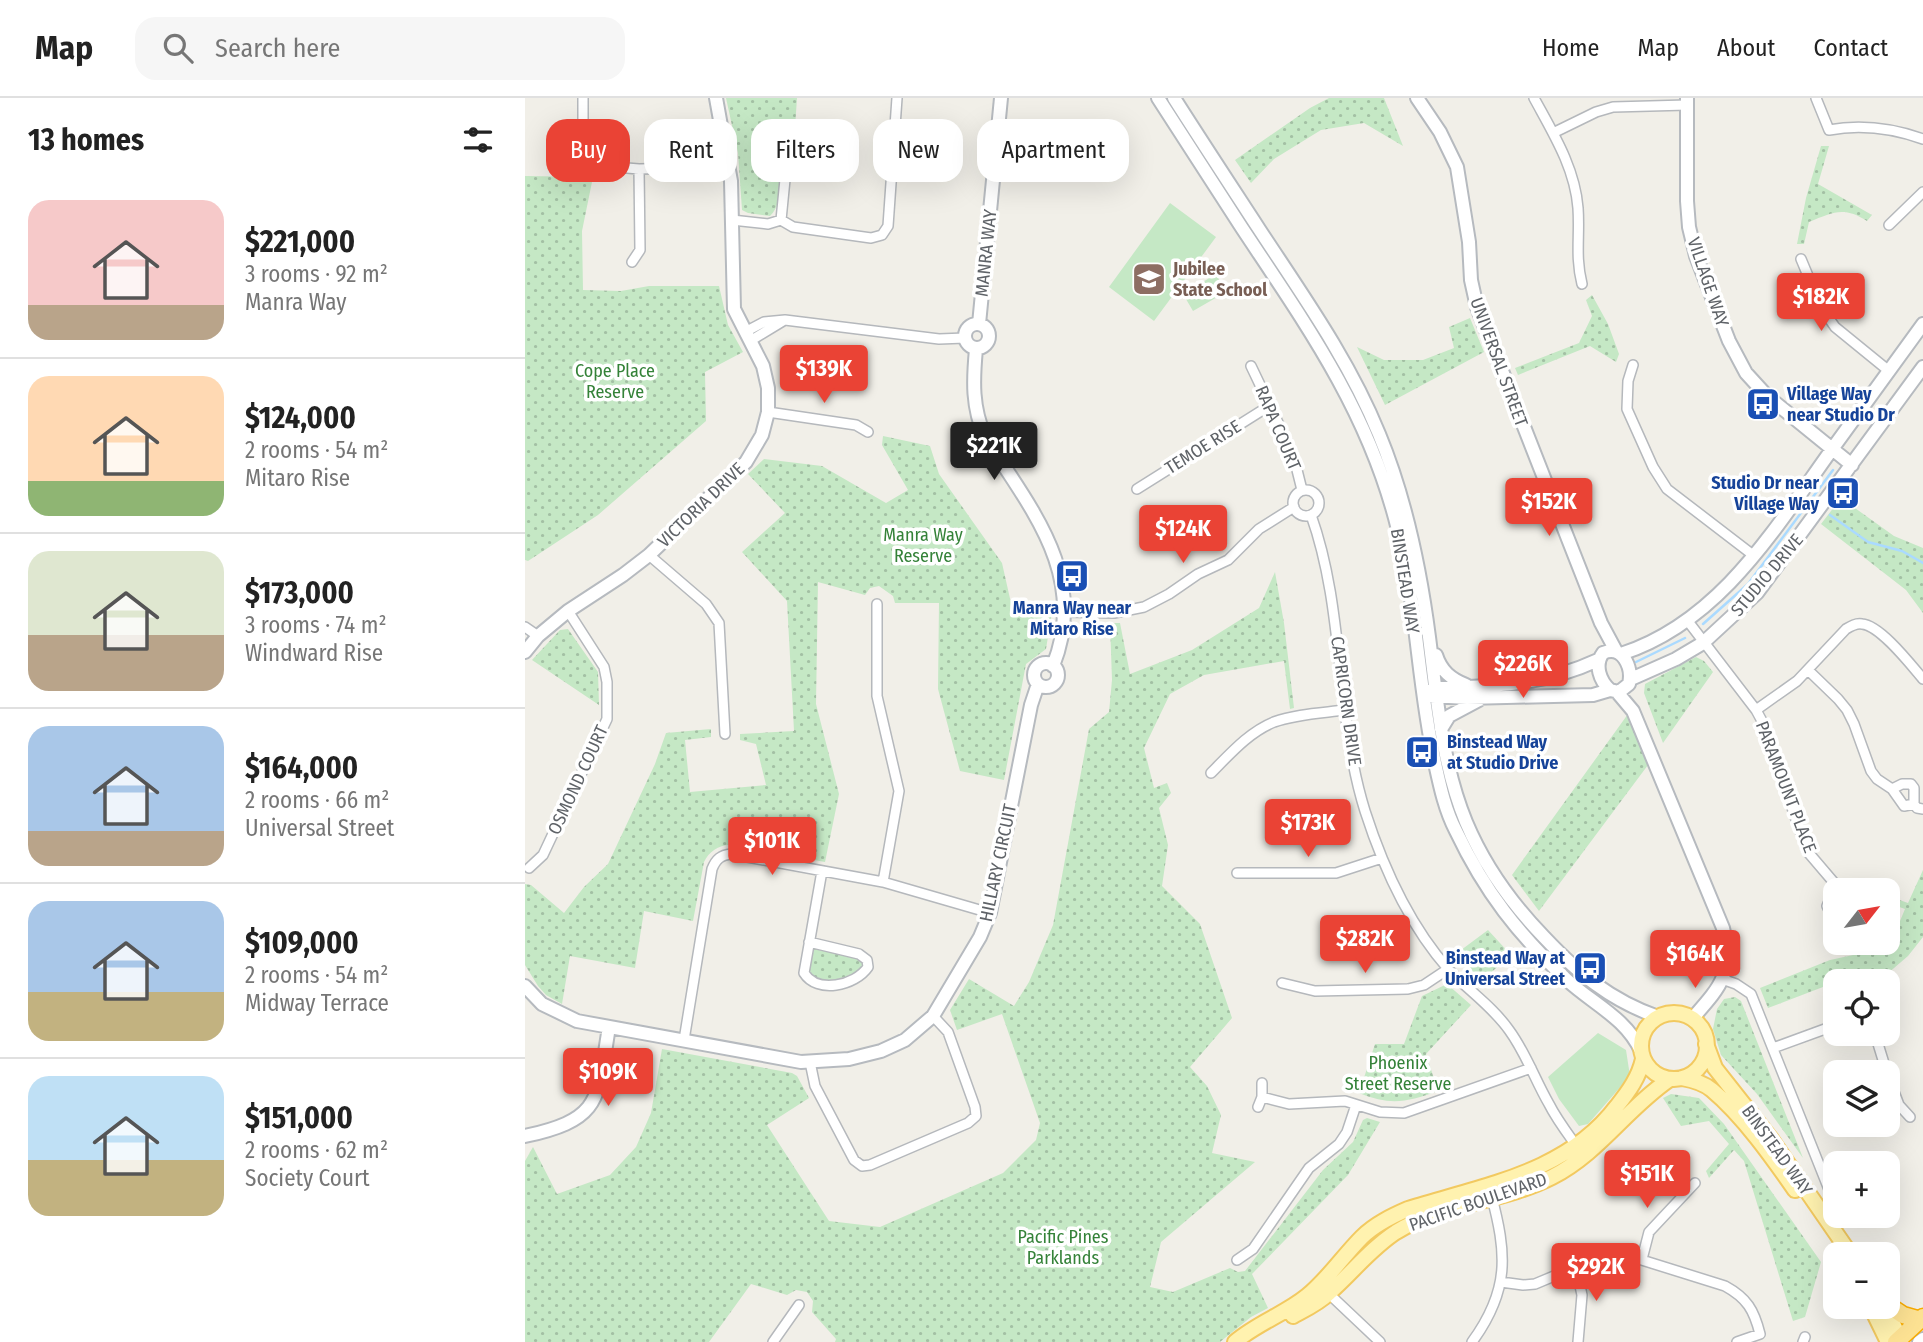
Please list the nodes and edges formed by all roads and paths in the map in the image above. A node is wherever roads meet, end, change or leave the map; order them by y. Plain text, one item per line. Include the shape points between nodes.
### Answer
1 (583, 98) edge
2 (716, 98) edge
3 (897, 98) edge
4 (1001, 98) edge
5 (1158, 98) edge
6 (1174, 98) edge
7 (1417, 98) edge
8 (1534, 98) edge
9 (1816, 98) edge
10 (1687, 101) edge
11 (720, 119) edge
12 (1553, 133) junction
13 (1923, 139) edge
14 (639, 169) junction
15 (644, 169) edge
16 (730, 182) edge
17 (785, 182) edge
18 (1923, 192) edge
19 (732, 220) junction
20 (781, 220) junction
21 (1889, 225) dead end
22 (1801, 258) dead end
23 (632, 262) dead end
24 (1582, 284) dead end
25 (979, 324) junction
26 (1923, 324) edge
27 (748, 336) junction
28 (965, 338) junction
29 (976, 349) junction
30 (1633, 365) dead end
31 (1251, 366) dead end
32 (1923, 367) edge
33 (1889, 371) junction
34 (1269, 406) junction
35 (768, 412) junction
36 (869, 432) dead end
37 (1834, 446) junction
38 (1854, 462) junction
39 (1137, 489) dead end
40 (1302, 490) junction
41 (1294, 508) junction
42 (1311, 515) junction
43 (649, 555) junction
44 (1753, 555) junction
45 (877, 604) dead end
46 (568, 611) junction
47 (1065, 612) junction
48 (1687, 620) junction
49 (1601, 623) junction
50 (525, 627) edge
51 (1429, 635) junction
52 (538, 636) junction
53 (1703, 643) junction
54 (525, 652) edge
55 (1618, 652) junction
56 (1600, 658) junction
57 (1808, 670) junction
58 (1631, 679) junction
59 (1923, 679) edge
60 (1038, 684) joint
61 (1469, 687) junction
62 (1613, 691) junction
63 (1436, 693) junction
64 (1422, 694) junction
65 (1486, 697) junction
66 (1345, 710) junction
67 (1756, 710) junction
68 (1441, 729) junction
69 (725, 734) dead end
70 (1211, 773) dead end
71 (1892, 789) junction
72 (1914, 804) junction
73 (1923, 809) edge
74 (1382, 858) junction
75 (529, 868) dead end
76 (822, 871) junction
77 (1237, 873) dead end
78 (1829, 878) edge
79 (883, 882) junction
80 (990, 913) junction
81 (809, 942) junction
82 (1448, 969) junction
83 (1722, 979) junction
84 (1282, 983) dead end
85 (525, 986) edge
86 (933, 1016) junction
87 (1658, 1017) junction
88 (1692, 1019) junction
89 (609, 1027) junction
90 (1823, 1030) edge
91 (684, 1040) junction
92 (1706, 1044) junction
93 (1773, 1048) junction
94 (1642, 1055) junction
95 (810, 1062) junction
96 (1531, 1068) junction
97 (1676, 1078) junction
98 (1262, 1083) dead end
99 (1262, 1097) junction
100 (1356, 1105) junction
101 (1900, 1106) edge
102 (1258, 1107) dead end
103 (1910, 1117) dead end
104 (531, 1135) edge
105 (525, 1144) edge
106 (1580, 1152) junction
107 (1823, 1174) edge
108 (1695, 1183) dead end
109 (1490, 1192) junction
110 (1830, 1242) edge
111 (1842, 1242) edge
112 (1642, 1259) junction
113 (1237, 1260) dead end
114 (1576, 1267) junction
115 (1501, 1282) junction
116 (1324, 1290) junction
117 (799, 1305) dead end
118 (1900, 1313) edge
119 (1878, 1319) edge
120 (1889, 1319) edge
121 (1922, 1319) edge
122 (1891, 1339) edge
123 (773, 1342) edge
124 (1234, 1342) edge
125 (1247, 1342) edge
126 (1380, 1342) edge
127 (1472, 1342) edge
128 (1578, 1342) edge
129 (1737, 1342) edge

1 - 14 street via 584,159 595,167
2 - 11 street, VICTORIA DRIVE
3 - 20 street via 885,232 871,238 793,227
4 - 25 street, MANRA WAY
5 - 64 street, BINSTEAD WAY via 1322,349 1364,428 1400,542
6 - 51 street, BINSTEAD WAY via 1337,349 1368,407 1415,546
7 - 49 street, UNIVERSAL STREET via 1457,167 1477,307
8 - 12 street
9 - 13 street via 1829,130 1887,128
10 - 12 street via 1613,107
10 - 37 street, VILLAGE WAY via 1689,227 1734,353 1753,382 1781,409
12 - 24 street via 1570,169 1578,207 1577,262
14 - 15 street
14 - 23 street via 640,250
16 - 19 street, VICTORIA DRIVE
17 - 20 street
18 - 21 street
19 - 20 street
19 - 27 street, VICTORIA DRIVE via 734,309
22 - 33 street via 1821,307 1835,327
25 - 28 street via 968,327
25 - 29 street, MANRA WAY via 989,331 990,339
26 - 33 street, STUDIO DRIVE
27 - 28 street via 785,320 939,339
27 - 35 street, VICTORIA DRIVE via 763,366
28 - 29 street
29 - 47 street, MANRA WAY via 972,391 978,422 1046,533 1060,573
30 - 44 street via 1627,409 1653,467 1667,489
31 - 34 street, RAPA COURT
32 - 38 street, STUDIO DRIVE
33 - 37 street, STUDIO DRIVE
34 - 39 street, TEMOE RISE
34 - 40 street, RAPA COURT via 1293,454
35 - 36 street via 856,425
35 - 43 street, VICTORIA DRIVE via 762,435 745,461
37 - 38 street, VILLAGE WAY
37 - 44 street, STUDIO DRIVE
38 - 53 street, STUDIO DRIVE via 1757,593
40 - 41 street via 1295,496
40 - 42 street via 1318,497 1318,507
41 - 42 street via 1301,515
41 - 47 street via 1259,530 1228,560 1144,607 1114,613
42 - 66 street, CAPRICORN DRIVE via 1332,603
43 - 46 street, VICTORIA DRIVE
43 - 69 street via 706,604 719,623
44 - 48 street, STUDIO DRIVE via 1728,586
45 - 79 street via 877,696 899,790
46 - 52 street, VICTORIA DRIVE
46 - 75 street, OSMOND COURT via 604,667 607,719 543,855
47 - 60 street, MANRA WAY via 1053,666 1056,680 1050,686
48 - 53 street, PARAMOUNT PLACE
48 - 55 street, STUDIO DRIVE via 1663,636
49 - 55 street, UNIVERSAL STREET
49 - 56 street, UNIVERSAL STREET
50 - 52 street
51 - 61 street via 1443,671
51 - 63 street, BINSTEAD WAY
52 - 54 street, VICTORIA DRIVE
53 - 58 street, STUDIO DRIVE
53 - 67 street, PARAMOUNT PLACE
55 - 56 street via 1606,652
55 - 58 street via 1628,664
56 - 61 street via 1554,678
56 - 62 street via 1601,679
57 - 59 street via 1846,629 1863,624 1902,654
57 - 67 street
57 - 71 street via 1847,710 1871,771
58 - 62 street via 1625,689
60 - 80 street, HILLARY CIRCUIT
61 - 63 street
62 - 65 street
62 - 83 street via 1633,711 1723,928 1728,962
63 - 64 street
63 - 65 street
63 - 68 street, BINSTEAD WAY
64 - 94 street, BINSTEAD WAY via 1441,791 1474,869 1523,938 1627,1027
65 - 68 street via 1449,716
66 - 70 street via 1264,727
66 - 74 street, CAPRICORN DRIVE via 1359,787
67 - 78 street, PARAMOUNT PLACE via 1802,840
68 - 87 street, BINSTEAD WAY via 1466,822 1505,891 1569,963 1623,1003
71 - 72 street via 1904,806
71 - 72 street via 1911,785
72 - 73 street
74 - 77 street via 1336,873
74 - 82 street, CAPRICORN DRIVE via 1418,927
76 - 79 street
76 - 81 street
76 - 91 street via 731,854 715,862
79 - 80 street
80 - 86 street, HILLARY CIRCUIT
81 - 81 street via 859,954 868,967 846,983 809,982 804,973
82 - 84 street via 1424,985 1408,989 1315,991
82 - 96 street, CAPRICORN DRIVE via 1502,1020
83 - 88 street
83 - 93 street via 1751,994
85 - 89 street, HILLARY CIRCUIT via 554,1012
86 - 95 street, HILLARY CIRCUIT via 905,1040 881,1051
86 - 95 street via 948,1032 976,1116 870,1165 854,1160 815,1086
87 - 88 main road via 1675,1013
87 - 94 main road via 1644,1031
88 - 92 main road
89 - 91 street, HILLARY CIRCUIT
89 - 104 street via 591,1105 571,1122
90 - 93 street
91 - 95 street, HILLARY CIRCUIT
92 - 97 main road via 1700,1065
92 - 111 main road, BINSTEAD WAY via 1715,1069 1771,1139
93 - 107 street
94 - 97 main road via 1654,1072
94 - 106 main road, PACIFIC BOULEVARD via 1635,1082
96 - 100 street via 1404,1112
96 - 106 street, CAPRICORN DRIVE
97 - 106 main road, PACIFIC BOULEVARD via 1655,1089
97 - 110 main road, BINSTEAD WAY via 1711,1088 1787,1178
98 - 99 street
99 - 100 street via 1289,1104 1345,1101
99 - 102 street
100 - 113 street via 1339,1144 1309,1168 1253,1248
101 - 103 street
104 - 105 street
106 - 109 main road, PACIFIC BOULEVARD
108 - 112 street via 1649,1232
109 - 115 street via 1501,1249
109 - 116 main road, PACIFIC BOULEVARD via 1408,1209 1375,1226 1363,1235
112 - 114 street via 1611,1256
112 - 129 street via 1738,1293 1755,1313 1760,1334
114 - 115 street via 1535,1284
114 - 128 street via 1582,1295
115 - 127 street via 1487,1322
116 - 124 main road, PACIFIC BOULEVARD
116 - 125 main road, PACIFIC BOULEVARD via 1292,1317
116 - 126 street
117 - 123 street
118 - 121 highway
119 - 122 main road
120 - 122 main road
121 - 122 highway

